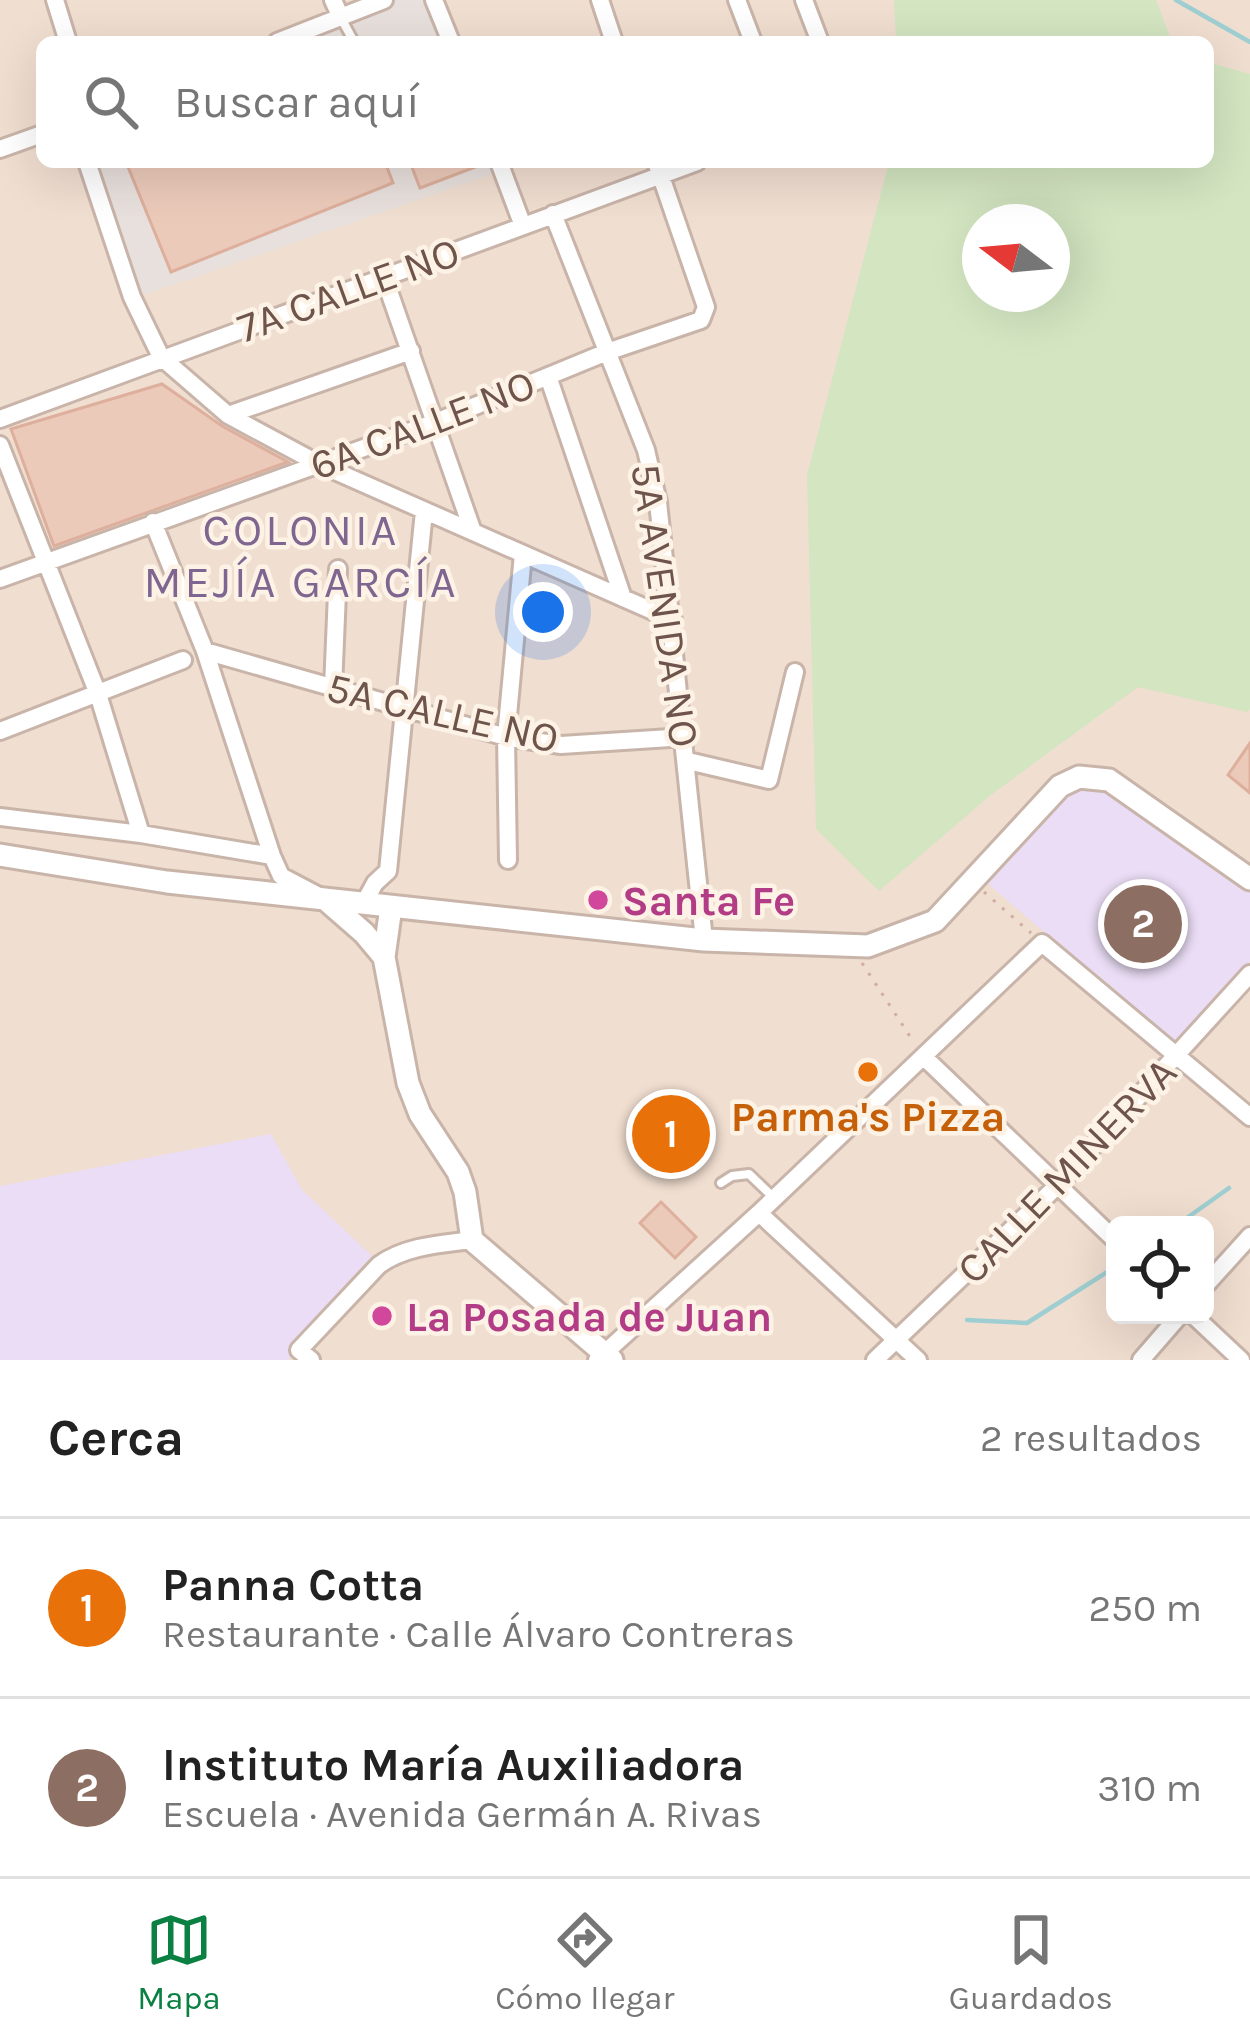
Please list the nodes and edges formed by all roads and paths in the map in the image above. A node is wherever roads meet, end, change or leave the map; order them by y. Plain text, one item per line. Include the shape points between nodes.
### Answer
1 (55, 0) edge
2 (333, 0) edge
3 (384, 0) edge
4 (434, 0) edge
5 (600, 0) edge
6 (736, 0) edge
7 (804, 0) edge
8 (341, 18) junction
9 (66, 36) edge
10 (293, 36) edge
11 (350, 36) edge
12 (449, 36) edge
13 (612, 36) edge
14 (751, 36) edge
15 (818, 36) edge
16 (36, 136) edge
17 (0, 149) edge
18 (89, 168) edge
19 (501, 168) edge
20 (658, 168) edge
21 (554, 214) junction
22 (523, 226) junction
23 (385, 278) junction
24 (411, 351) junction
25 (607, 352) junction
26 (161, 357) junction
27 (548, 376) junction
28 (228, 415) junction
29 (0, 419) edge
30 (436, 422) junction
31 (0, 446) edge
32 (319, 464) junction
33 (424, 511) junction
34 (153, 522) junction
35 (473, 532) junction
36 (524, 554) junction
37 (46, 561) junction
38 (338, 569) dead end
39 (0, 579) edge
40 (623, 598) junction
41 (673, 620) junction
42 (205, 651) junction
43 (183, 660) dead end
44 (795, 672) dead end
45 (333, 688) junction
46 (98, 694) junction
47 (405, 709) junction
48 (0, 731) edge
49 (506, 736) junction
50 (686, 737) junction
51 (688, 761) junction
52 (0, 818) edge
53 (140, 834) junction
54 (0, 856) edge
55 (272, 856) junction
56 (508, 860) dead end
57 (1250, 880) edge
58 (974, 882) junction
59 (325, 899) junction
60 (364, 903) junction
61 (391, 907) junction
62 (704, 940) junction
63 (1042, 943) junction
64 (851, 947) junction
65 (384, 956) junction
66 (1250, 974) edge
67 (924, 1057) junction
68 (1178, 1057) junction
69 (1250, 1117) edge
70 (722, 1183) dead end
71 (1058, 1185) junction
72 (775, 1198) junction
73 (758, 1213) junction
74 (1106, 1231) edge
75 (1250, 1236) edge
76 (472, 1240) junction
77 (1214, 1276) edge
78 (1172, 1324) edge
79 (1203, 1324) edge
80 (896, 1340) junction
81 (305, 1355) edge
82 (604, 1358) edge
83 (875, 1360) edge
84 (918, 1360) edge
85 (1141, 1360) edge
86 (1241, 1360) edge

1 - 9 street
2 - 8 street
3 - 8 street
4 - 12 street
5 - 13 street
6 - 14 street
7 - 15 street
8 - 10 street
8 - 11 lane
16 - 17 street
18 - 26 street
19 - 22 street
20 - 21 street, 7A CALLE NO
20 - 25 street, 6A CALLE NO via 706,315
21 - 22 street, 7A CALLE NO
21 - 25 street, 5A AVENIDA NO
22 - 23 street, 7A CALLE NO
23 - 24 street
23 - 26 street, 7A CALLE NO
24 - 28 street
24 - 30 street
25 - 27 street, 6A CALLE NO
25 - 41 street, 5A AVENIDA NO via 646,450
26 - 28 street
26 - 29 street, 7A CALLE NO
27 - 30 street, 6A CALLE NO
27 - 40 street
28 - 32 street
30 - 32 street, 6A CALLE NO
30 - 35 street
31 - 37 street
32 - 33 street
32 - 34 street, 6A CALLE NO
33 - 35 street
33 - 47 street
34 - 37 street, 6A CALLE NO
34 - 42 street
35 - 36 street
36 - 40 street
36 - 49 street
37 - 39 street, 6A CALLE NO
37 - 46 street
38 - 45 street
40 - 41 street
41 - 50 street, 5A AVENIDA NO
42 - 45 street, 5A CALLE NO
42 - 55 street
43 - 46 street
44 - 51 street via 769,780
45 - 47 street, 5A CALLE NO
46 - 48 street
46 - 53 street
47 - 49 street, 5A CALLE NO
47 - 60 street via 388,871
49 - 50 street, 5A CALLE NO via 561,745
49 - 56 street
50 - 51 street, 5A AVENIDA NO
51 - 62 street, 5A AVENIDA NO
52 - 53 street
53 - 55 street
54 - 59 street
55 - 59 street via 281,876
57 - 58 street via 1109,780 1089,776 1060,786
58 - 63 path
58 - 64 street via 934,921
59 - 60 street
59 - 65 street
60 - 61 street
61 - 62 street
61 - 65 street
62 - 64 street
63 - 67 street
63 - 68 street
64 - 67 path
65 - 76 street via 407,1083 458,1172
66 - 68 street, CALLE MINERVA
67 - 71 street
67 - 72 street
68 - 69 street
68 - 71 street, CALLE MINERVA
70 - 72 lane via 749,1174
71 - 74 street
71 - 80 street, CALLE MINERVA
72 - 73 street
73 - 80 street
73 - 82 street
75 - 77 street
76 - 81 street via 390,1257 341,1302
76 - 82 street
78 - 85 street
79 - 86 street
80 - 83 street, CALLE MINERVA
80 - 84 street

